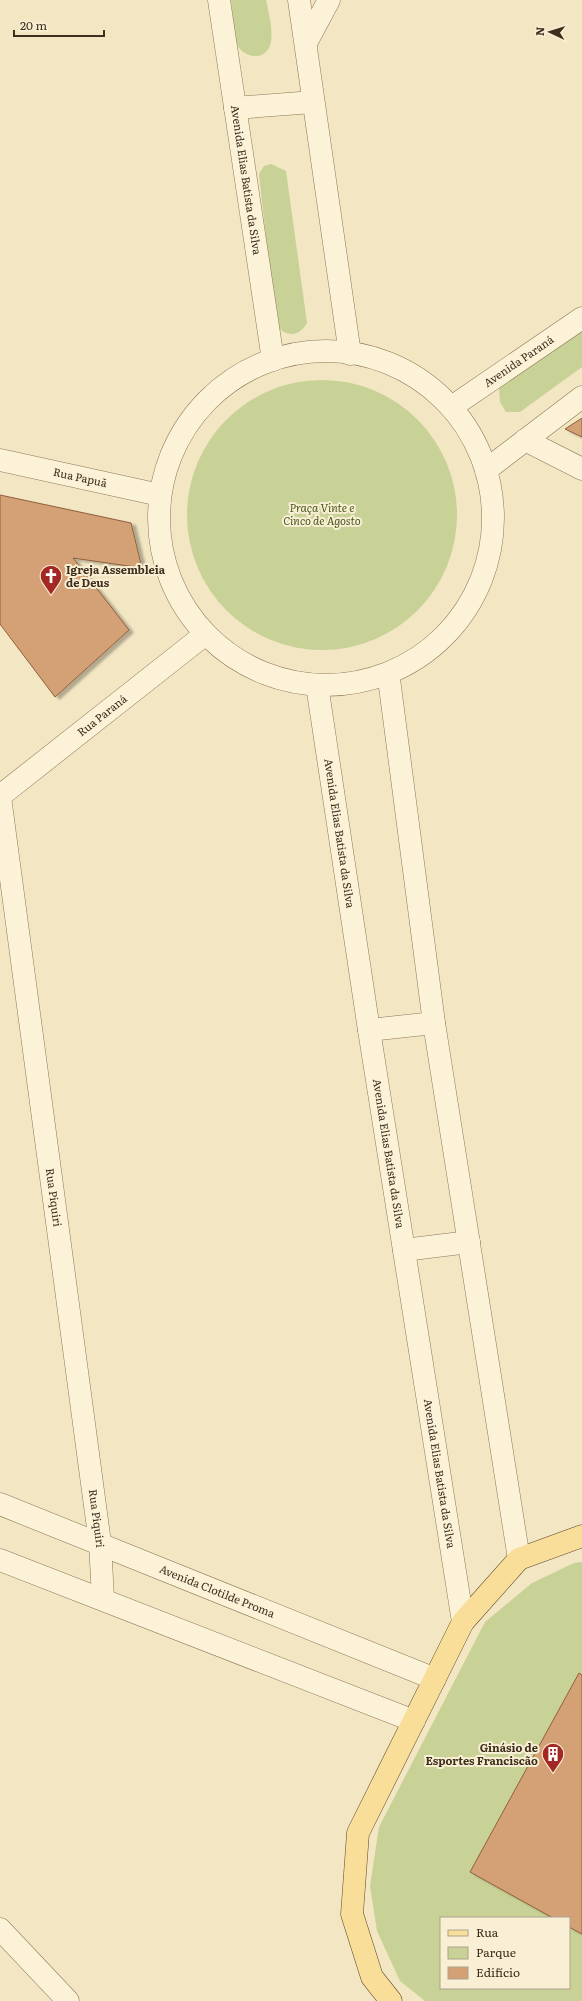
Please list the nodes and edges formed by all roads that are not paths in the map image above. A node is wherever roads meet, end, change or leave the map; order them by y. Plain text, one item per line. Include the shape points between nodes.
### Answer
1 (219, 0) edge
2 (299, 0) edge
3 (329, 0) edge
4 (306, 43) junction
5 (313, 102) junction
6 (235, 108) junction
7 (582, 318) edge
8 (350, 354) junction
9 (273, 360) junction
10 (582, 396) edge
11 (456, 404) junction
12 (525, 440) junction
13 (0, 460) edge
14 (582, 469) edge
15 (486, 470) junction
16 (160, 495) junction
17 (203, 636) junction
18 (389, 679) junction
19 (317, 685) junction
20 (0, 796) edge
21 (434, 1023) junction
22 (369, 1030) junction
23 (470, 1242) junction
24 (404, 1250) junction
25 (0, 1504) edge
26 (582, 1536) edge
27 (100, 1543) junction
28 (520, 1559) junction
29 (0, 1560) edge
30 (102, 1598) junction
31 (463, 1622) junction
32 (435, 1679) junction
33 (414, 1720) junction
34 (0, 1929) edge
35 (68, 2001) edge
36 (391, 2001) edge

1 - 6 street, Avenida Elias Batista da Silva
2 - 4 street
3 - 4 street
4 - 5 street
5 - 6 street
5 - 8 street
6 - 9 street, Avenida Elias Batista da Silva
7 - 11 street, Avenida Paraná
8 - 9 street via 297,353
8 - 11 street via 362,355 393,365
9 - 16 street via 226,383 194,414 172,452
10 - 12 street
11 - 15 street via 472,428
12 - 14 street
12 - 15 street
13 - 16 street, Rua Papuã
15 - 18 street via 491,504 488,551 474,594 447,632
16 - 17 street via 160,542 172,587
17 - 19 street via 241,663
17 - 20 street, Rua Paraná
18 - 19 street via 332,686
18 - 21 street
19 - 22 street, Avenida Elias Batista da Silva
20 - 27 street, Rua Piquiri
21 - 22 street
21 - 23 street
22 - 24 street, Avenida Elias Batista da Silva
23 - 24 street
23 - 28 street
24 - 31 street, Avenida Elias Batista da Silva
25 - 27 street, Avenida Clotilde Proma
26 - 28 main road
27 - 30 street, Rua Piquiri
27 - 32 street, Avenida Clotilde Proma
28 - 31 main road
29 - 30 street
30 - 33 street
31 - 32 main road
32 - 33 main road
33 - 36 main road via 358,1832 352,1914 372,1977
34 - 35 street

